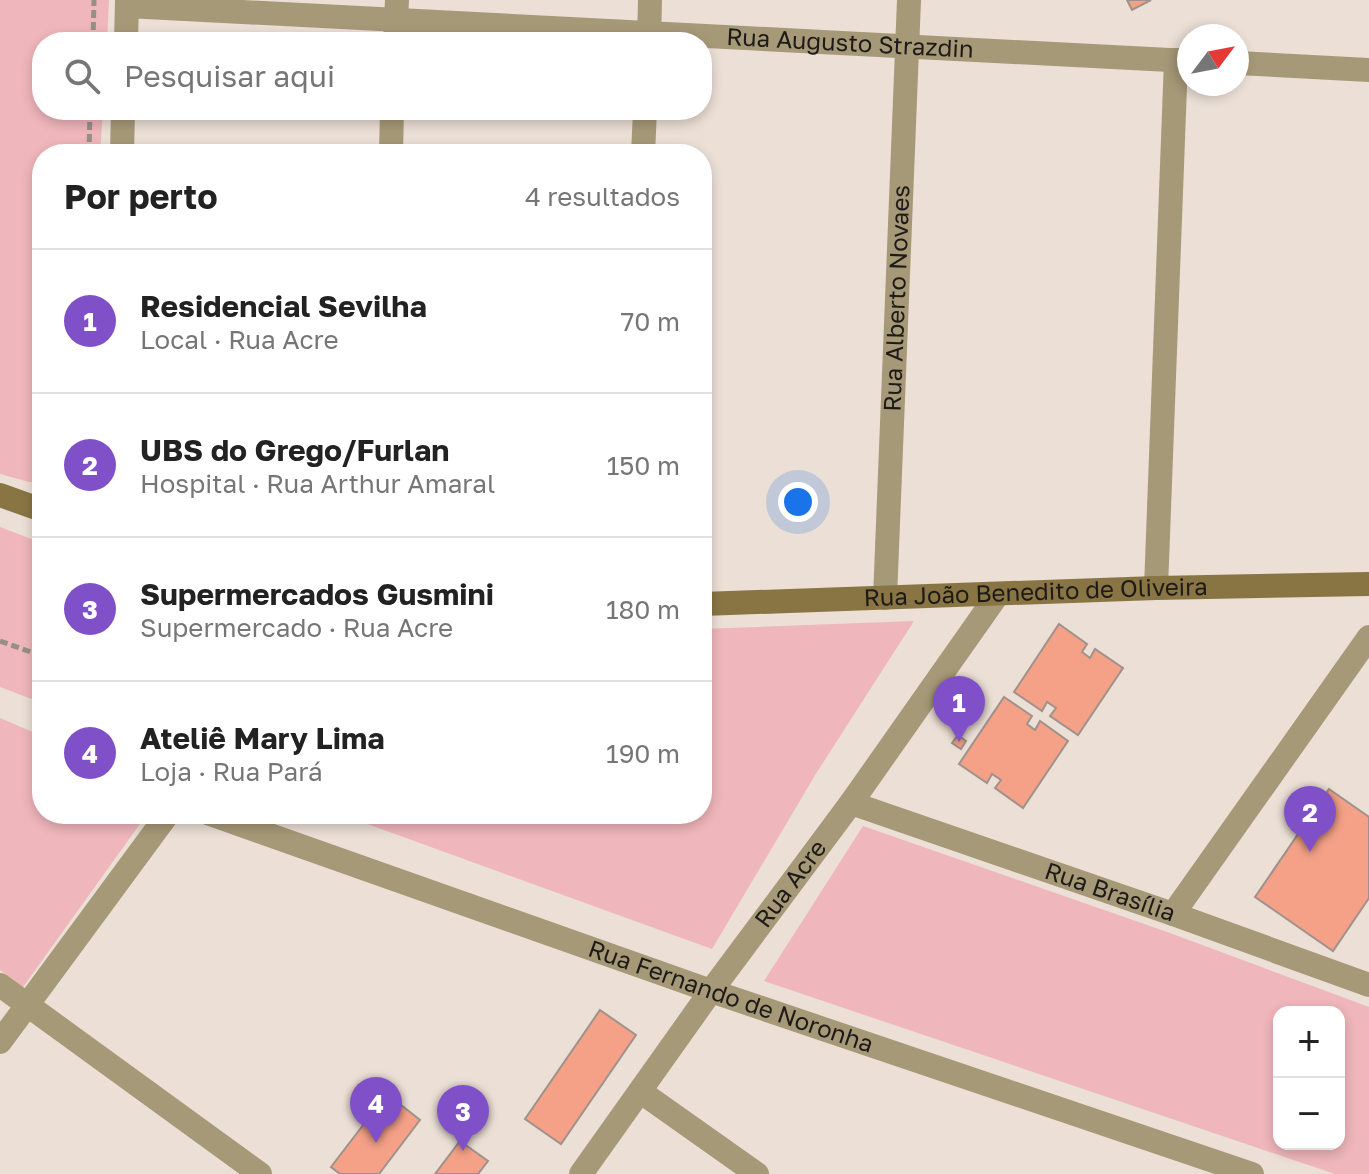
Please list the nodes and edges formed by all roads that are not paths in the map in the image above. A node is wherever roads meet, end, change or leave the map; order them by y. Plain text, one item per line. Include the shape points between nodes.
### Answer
1 (650, 0) edge
2 (909, 0) edge
3 (127, 3) edge
4 (396, 21) edge
5 (126, 32) edge
6 (560, 32) edge
7 (649, 32) edge
8 (712, 40) edge
9 (907, 46) junction
10 (1177, 60) edge
11 (1249, 64) edge
12 (1369, 70) edge
13 (1181, 96) edge
14 (123, 120) edge
15 (392, 120) edge
16 (645, 120) edge
17 (122, 144) edge
18 (391, 144) edge
19 (643, 144) edge
20 (0, 495) edge
21 (32, 506) edge
22 (1369, 584) edge
23 (1156, 588) junction
24 (998, 594) junction
25 (885, 598) junction
26 (712, 604) edge
27 (1369, 637) edge
28 (851, 803) junction
29 (161, 824) edge
30 (238, 824) edge
31 (1173, 914) junction
32 (0, 985) edge
33 (1369, 985) edge
34 (711, 991) junction
35 (26, 1004) junction
36 (0, 1042) edge
37 (641, 1092) junction
38 (260, 1174) edge
39 (581, 1174) edge
40 (757, 1174) edge
41 (1252, 1174) edge

1 - 7 street
2 - 9 street, Rua Alberto Novaes
3 - 4 street, Rua Augusto Strazdin
3 - 5 street
4 - 6 street, Rua Augusto Strazdin
8 - 9 street, Rua Augusto Strazdin
9 - 10 street, Rua Augusto Strazdin
9 - 25 street, Rua Alberto Novaes
11 - 12 street
13 - 23 street
14 - 17 street
15 - 18 street
16 - 19 street
20 - 21 street
22 - 23 street, Rua João Benedito de Oliveira
23 - 24 street, Rua João Benedito de Oliveira
24 - 25 street, Rua João Benedito de Oliveira
24 - 28 street, Rua Acre
25 - 26 street, Rua João Benedito de Oliveira
27 - 31 street
28 - 31 street, Rua Brasília
28 - 34 street, Rua Acre
29 - 35 street
30 - 34 street, Rua Fernando de Noronha
31 - 33 street, Rua Brasília
32 - 35 street
34 - 37 street, Rua Acre
34 - 41 street, Rua Fernando de Noronha
35 - 36 street
35 - 38 street
37 - 39 street, Rua Acre
37 - 40 street

